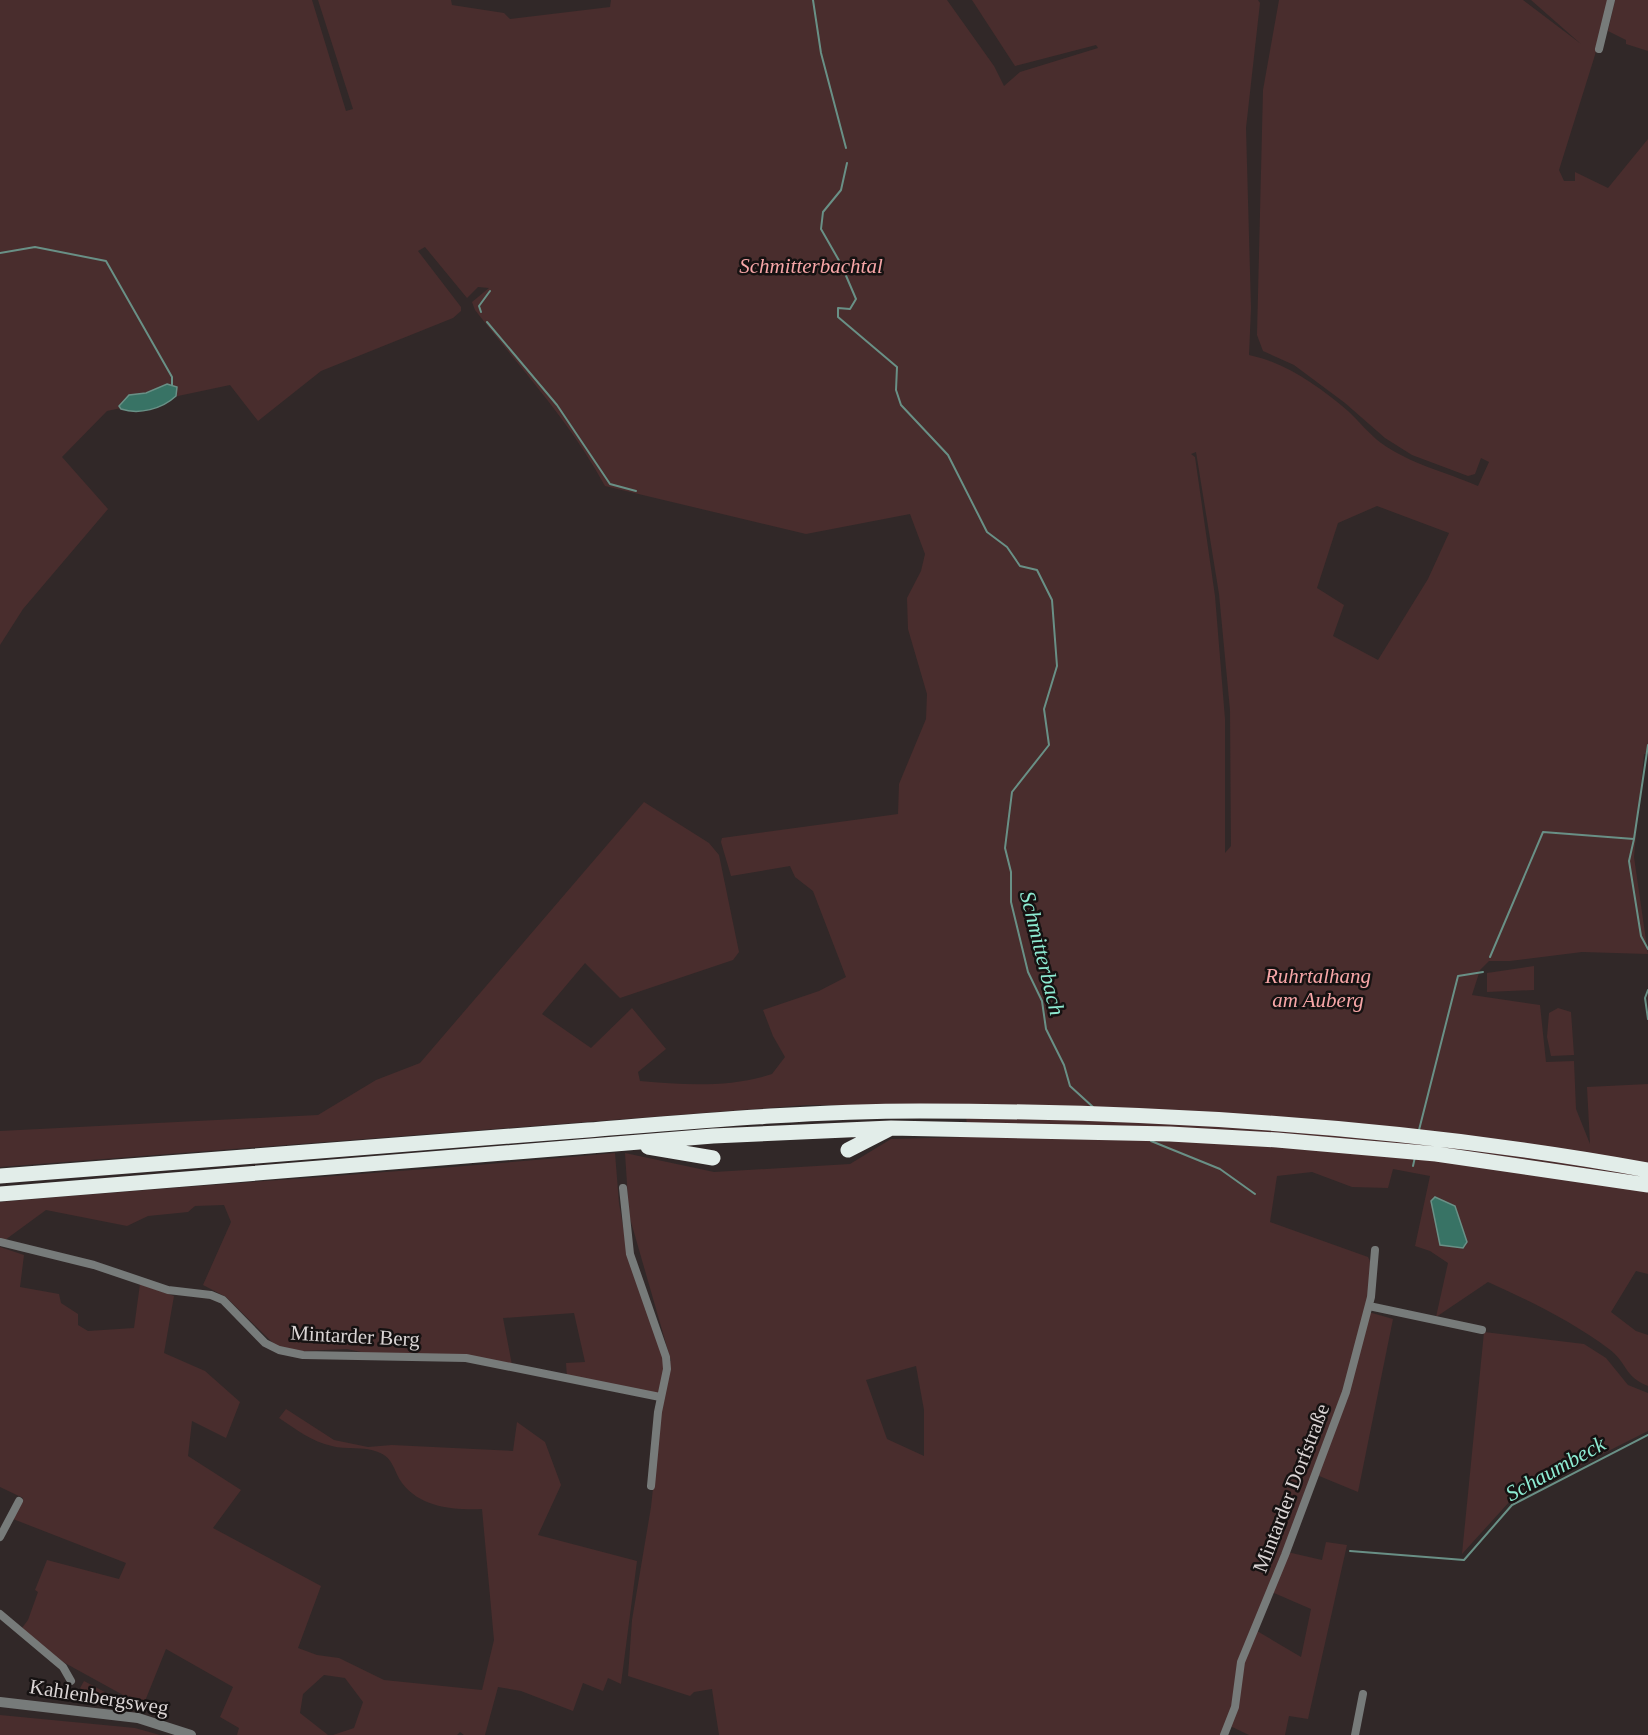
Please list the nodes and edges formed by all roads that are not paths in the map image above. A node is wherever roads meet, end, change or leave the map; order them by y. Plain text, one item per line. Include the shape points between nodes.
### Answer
1 (1611, 0) edge
2 (1599, 49) dead end
3 (891, 1128) junction
4 (624, 1143) junction
5 (848, 1150) dead end
6 (713, 1158) dead end
7 (1648, 1170) edge
8 (0, 1176) edge
9 (1648, 1185) edge
10 (623, 1188) dead end
11 (0, 1194) edge
12 (0, 1242) edge
13 (1375, 1250) dead end
14 (1369, 1306) junction
15 (1482, 1330) dead end
16 (660, 1397) junction
17 (651, 1486) dead end
18 (19, 1501) dead end
19 (0, 1537) edge
20 (0, 1614) edge
21 (71, 1681) dead end
22 (1363, 1694) dead end
23 (0, 1702) edge
24 (191, 1735) edge
25 (1224, 1735) edge
26 (1355, 1735) edge

1 - 2 street
3 - 4 highway
3 - 5 highway
3 - 9 highway via 1170,1134 1319,1143 1487,1161
4 - 6 highway
4 - 11 highway
7 - 8 highway via 1499,1146 1321,1126 1143,1115 966,1112 847,1113 689,1122
10 - 16 street via 630,1254 666,1357
12 - 16 street, Mintarder Berg via 94,1265 168,1290 211,1294 224,1300 265,1343 279,1350 303,1355 466,1358
13 - 14 street, Mintarder Dorfstraße
14 - 15 street
14 - 25 street, Mintarder Dorfstraße via 1342,1406 1241,1662 1235,1707
16 - 17 street
18 - 19 street
20 - 21 street via 63,1667
22 - 26 street
23 - 24 street, Kahlenbergsweg via 138,1718

